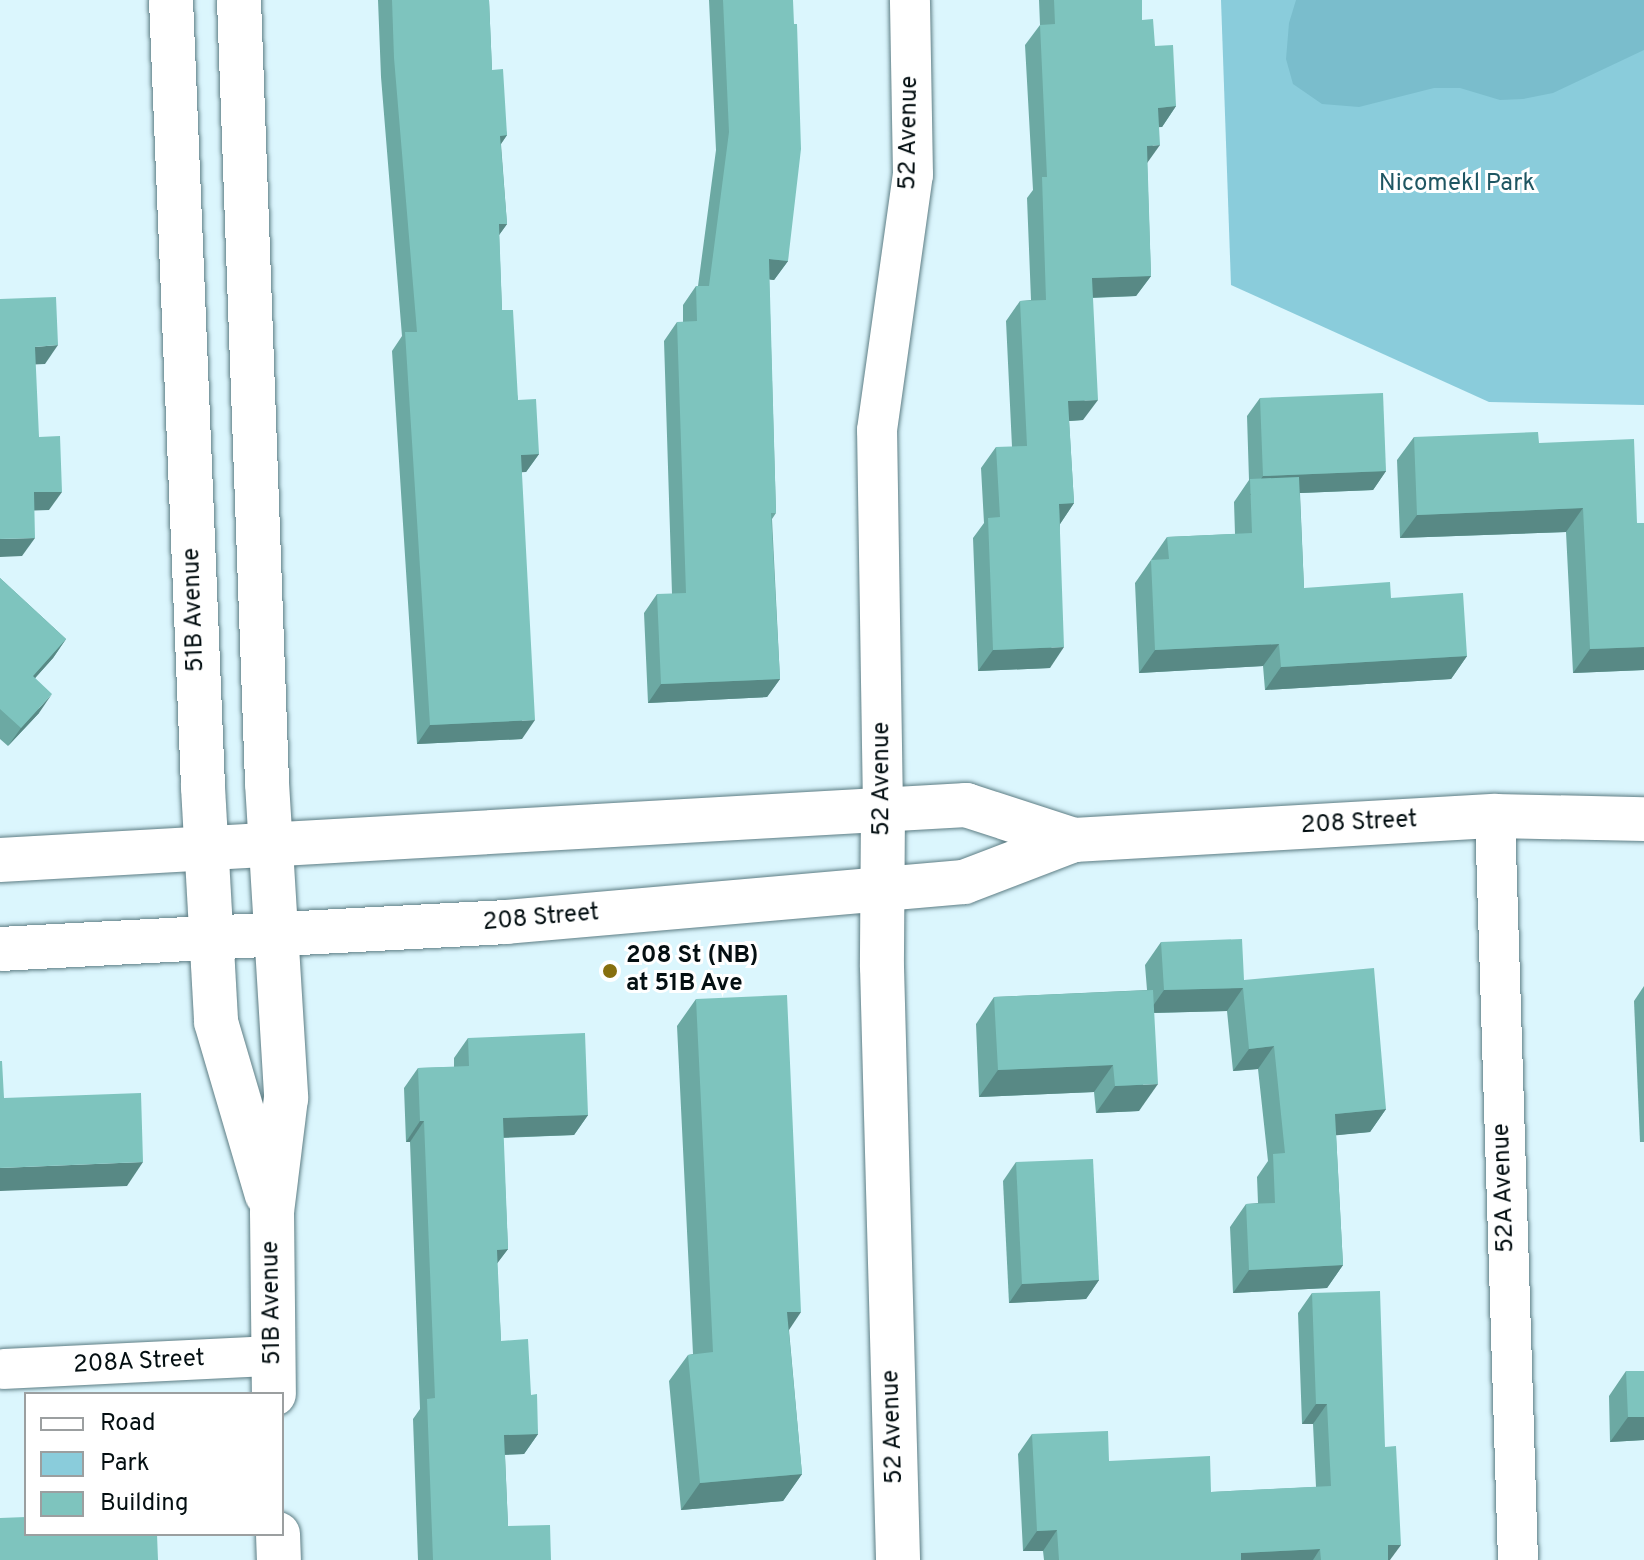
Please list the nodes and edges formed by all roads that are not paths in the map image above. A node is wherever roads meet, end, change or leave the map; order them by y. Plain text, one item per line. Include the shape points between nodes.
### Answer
1 (171, 0) edge
2 (239, 0) edge
3 (910, 0) edge
4 (883, 809) junction
5 (1495, 816) junction
6 (1644, 819) edge
7 (1074, 840) junction
8 (272, 846) junction
9 (207, 850) junction
10 (0, 860) edge
11 (882, 890) junction
12 (277, 935) junction
13 (211, 938) junction
14 (0, 949) edge
15 (272, 1212) junction
16 (4, 1369) dead end
17 (274, 1375) edge
18 (278, 1536) edge
19 (279, 1560) edge
20 (898, 1560) edge
21 (1518, 1560) edge

1 - 9 street, 51B Avenue
2 - 8 street, 51B Avenue
3 - 4 street, 52 Avenue via 913,175 877,430
4 - 7 street, 208 Street via 966,805
4 - 8 street, 208 Street
4 - 11 street, 52 Avenue
5 - 6 street, 208 Street
5 - 7 street, 208 Street
5 - 21 street, 52A Avenue
7 - 11 street, 208 Street via 964,882
8 - 9 street, 208 Street
8 - 12 street, 51B Avenue
9 - 10 street, 208 Street
9 - 13 street, 51B Avenue
11 - 12 street, 208 Street via 506,922
11 - 20 street, 52 Avenue
12 - 13 street, 208 Street
12 - 15 street, 51B Avenue via 286,1098
13 - 14 street, 208 Street
13 - 15 street, 51B Avenue via 216,1022
15 - 17 street, 51B Avenue
16 - 17 street, 208A Street
18 - 19 street

